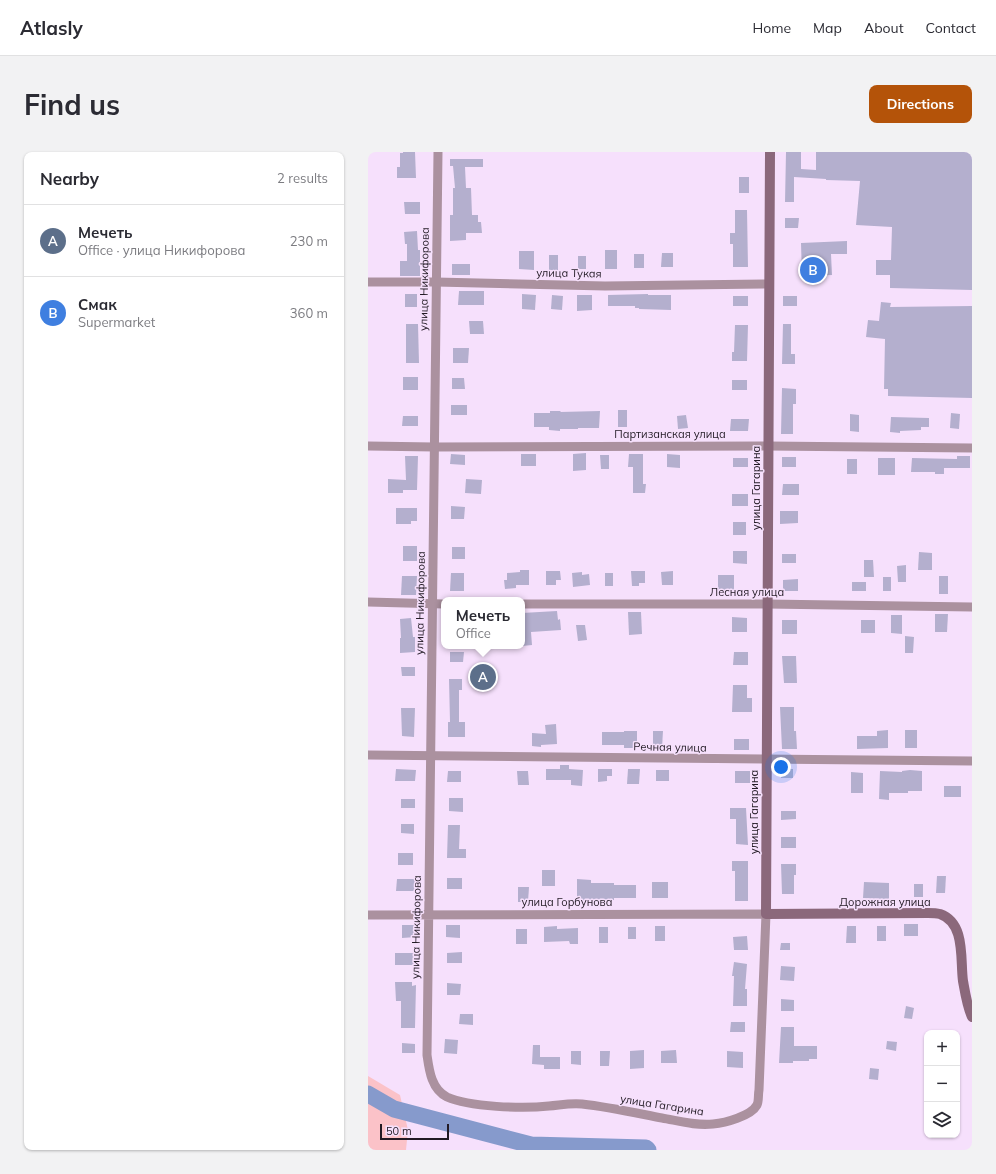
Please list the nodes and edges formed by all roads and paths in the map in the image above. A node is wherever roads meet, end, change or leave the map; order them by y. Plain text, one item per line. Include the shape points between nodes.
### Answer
1 (438, 152) edge
2 (770, 152) edge
3 (368, 282) edge
4 (436, 282) junction
5 (769, 284) junction
6 (368, 446) edge
7 (768, 446) junction
8 (434, 447) junction
9 (972, 448) edge
10 (368, 602) edge
11 (432, 604) junction
12 (441, 604) edge
13 (525, 604) edge
14 (767, 604) junction
15 (972, 607) edge
16 (368, 756) edge
17 (431, 756) junction
18 (767, 760) junction
19 (972, 761) edge
20 (428, 914) junction
21 (766, 914) junction
22 (368, 915) edge
23 (972, 1017) edge
24 (427, 1054) joint

1 - 4 street, улица Никифорова
2 - 5 main road, улица Гагарина
3 - 4 street, улица Тукая
4 - 5 street, улица Тукая via 605,286
4 - 8 street, улица Никифорова
5 - 7 main road, улица Гагарина
6 - 8 street, Партизанская улица
7 - 8 street, Партизанская улица
7 - 9 street, Партизанская улица
7 - 14 main road, улица Гагарина
8 - 11 street, улица Никифорова
10 - 11 street
11 - 12 street
11 - 17 street, улица Никифорова
13 - 14 street, Лесная улица
14 - 15 street, Лесная улица
14 - 18 main road, улица Гагарина
16 - 17 street, Речная улица
17 - 18 street, Речная улица
17 - 20 street, улица Никифорова
18 - 19 street, Речная улица
18 - 21 main road, улица Гагарина
20 - 21 street, улица Горбунова
20 - 22 street, улица Горбунова
20 - 24 street, улица Никифорова
21 - 23 main road, Дорожная улица via 940,914 956,929 960,942 963,980
21 - 24 street, улица Гагарина via 759,1090 757,1104 750,1112 738,1118 700,1125 581,1104 523,1107 470,1104 439,1091 434,1084

